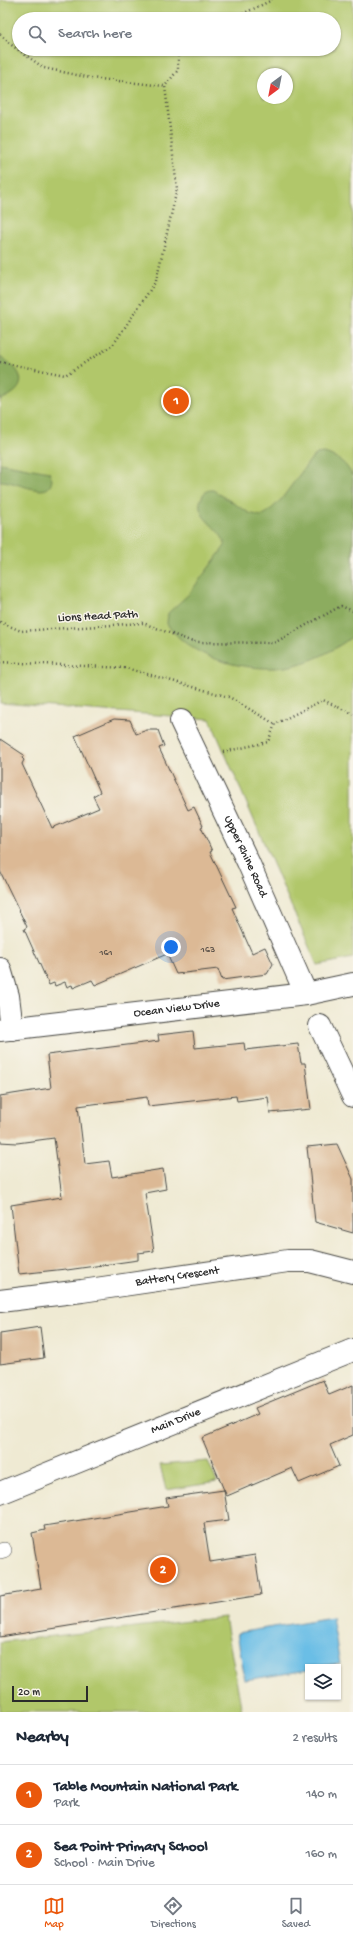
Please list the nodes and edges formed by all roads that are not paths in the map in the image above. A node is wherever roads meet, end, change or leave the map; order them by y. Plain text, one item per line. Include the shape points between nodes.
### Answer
1 (181, 721) dead end
2 (0, 969) edge
3 (353, 984) edge
4 (306, 994) junction
5 (320, 1026) dead end
6 (6, 1030) edge
7 (353, 1096) edge
8 (353, 1272) edge
9 (0, 1301) edge
10 (353, 1350) edge
11 (0, 1493) edge

1 - 4 street, Upper Rhine Road via 248,862
2 - 6 street via 6,989
3 - 4 street, Ocean View Drive
4 - 6 street, Ocean View Drive
5 - 7 street
8 - 9 street, Battery Crescent via 310,1260 288,1261
10 - 11 street, Main Drive

